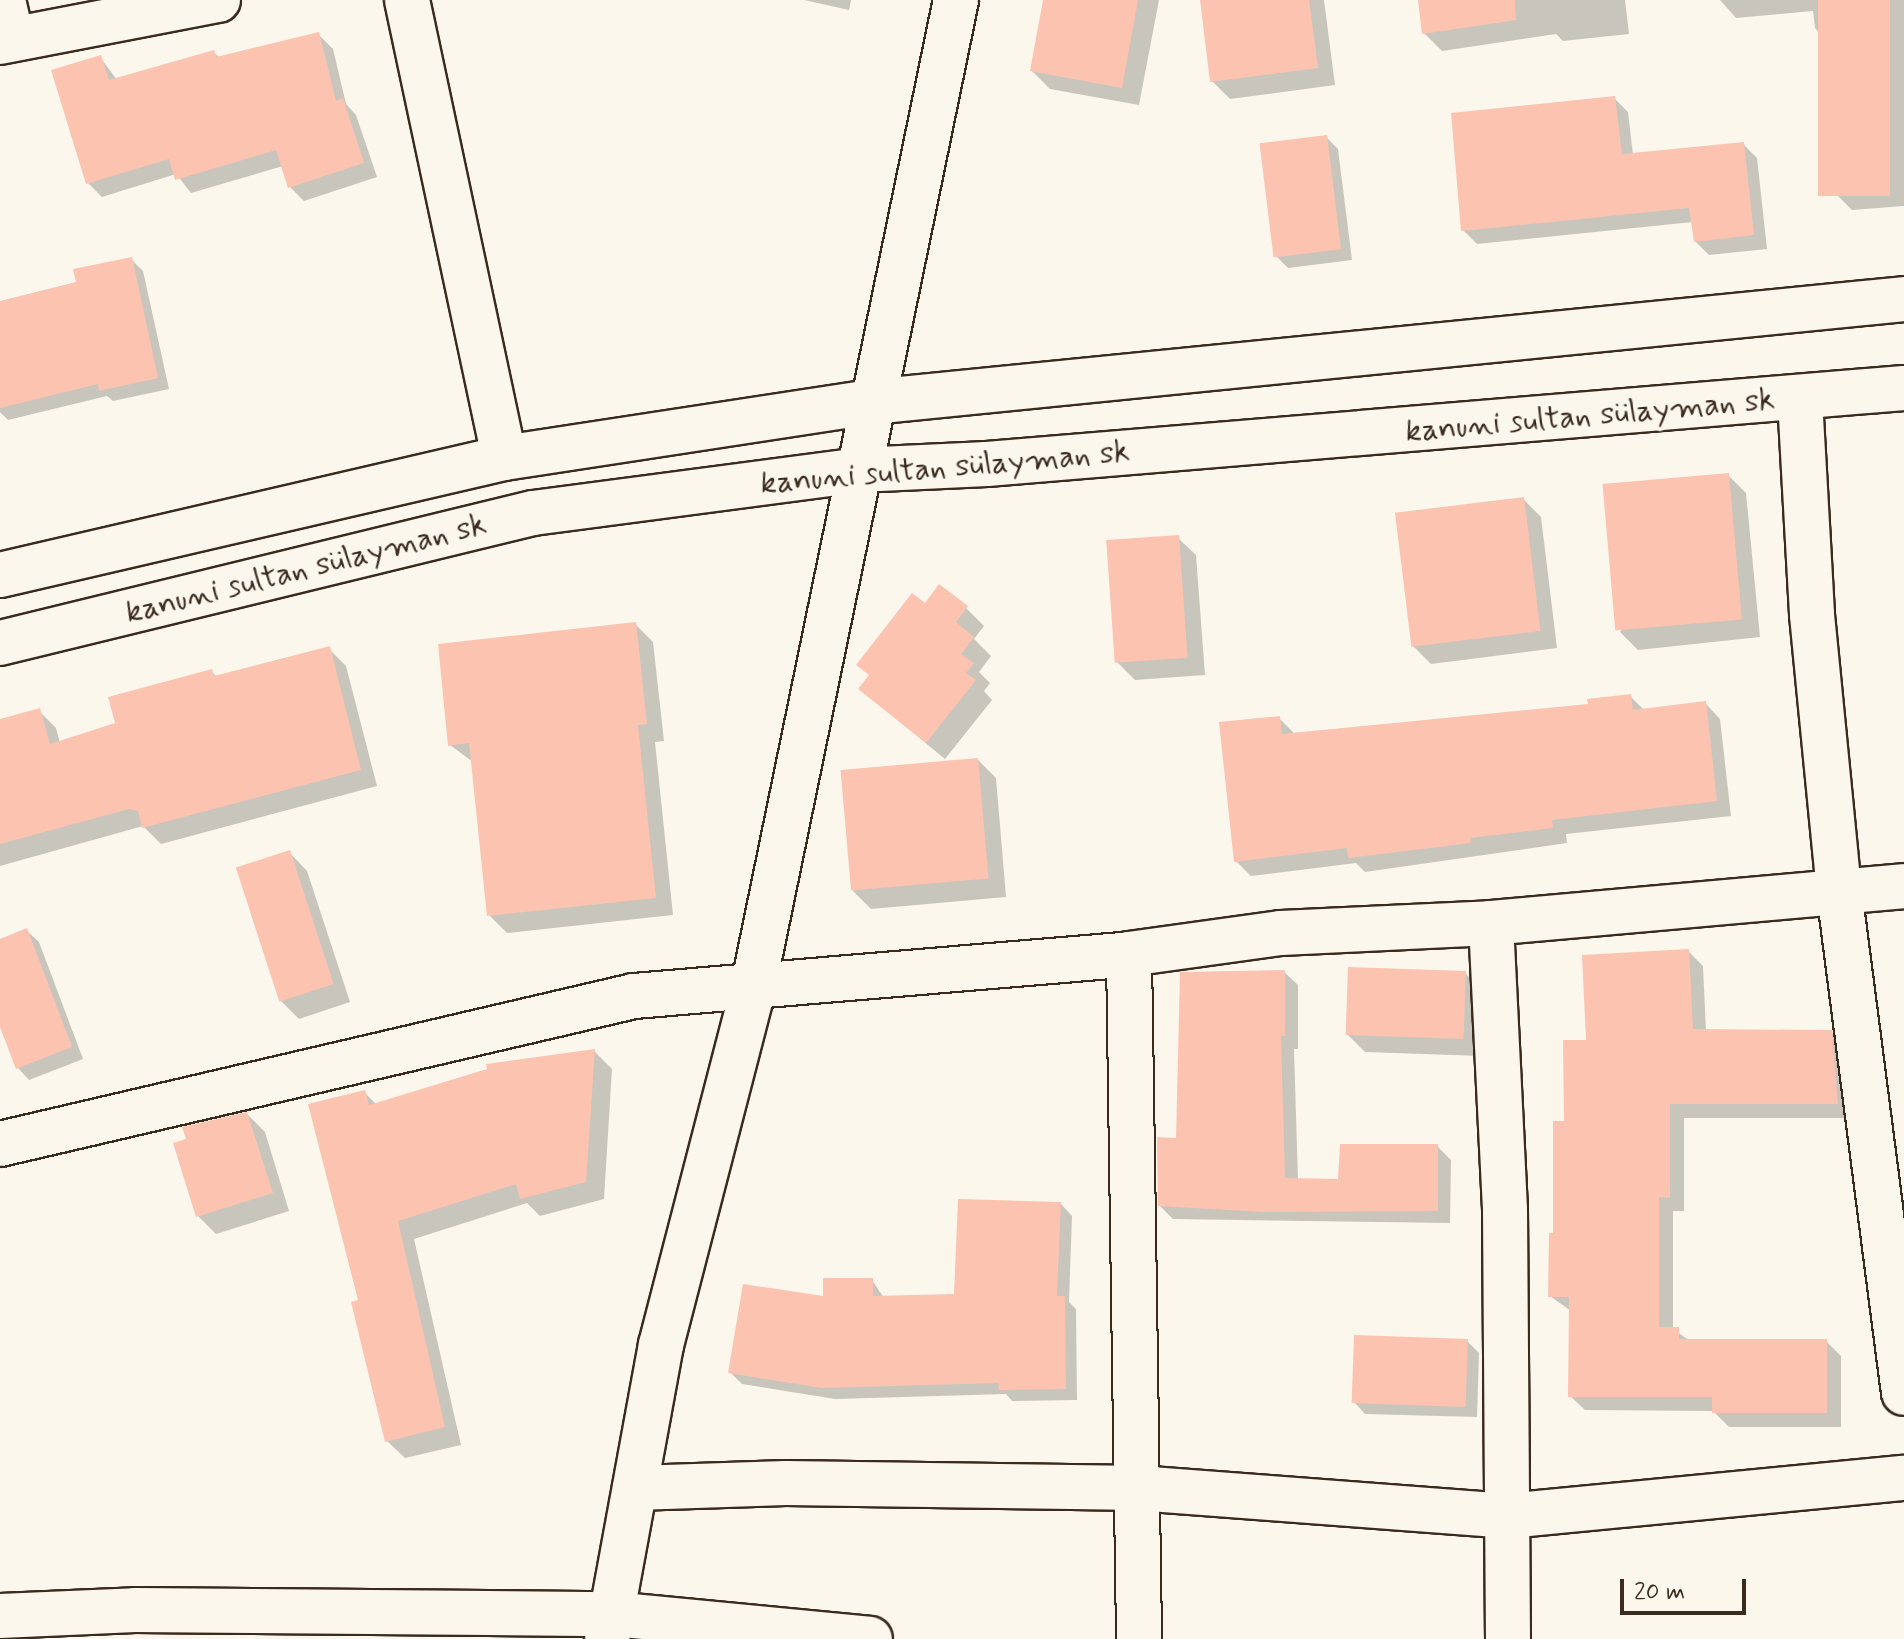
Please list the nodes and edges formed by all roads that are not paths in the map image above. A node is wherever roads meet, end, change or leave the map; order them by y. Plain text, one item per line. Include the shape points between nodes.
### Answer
1 (218, 0) edge
2 (407, 0) edge
3 (956, 0) edge
4 (5, 27) edge
5 (1904, 299) edge
6 (1904, 388) edge
7 (1800, 399) junction
8 (871, 402) junction
9 (504, 458) junction
10 (858, 470) junction
11 (0, 575) edge
12 (0, 643) edge
13 (1904, 886) edge
14 (1839, 891) junction
15 (1491, 923) junction
16 (1129, 954) junction
17 (753, 988) junction
18 (0, 1144) edge
19 (1904, 1393) edge
20 (1904, 1478) edge
21 (635, 1488) junction
22 (1137, 1488) junction
23 (1507, 1516) junction
24 (0, 1616) edge
25 (134, 1625) edge
26 (610, 1627) edge
27 (870, 1639) edge
28 (1139, 1639) edge
29 (1508, 1639) edge

1 - 4 street
2 - 9 street
3 - 8 street
5 - 8 street
6 - 7 street, kanuni sultan sülayman sk
7 - 10 street, kanuni sultan sülayman sk
7 - 14 street via 1812,615
8 - 9 street
8 - 10 street
9 - 11 street
10 - 12 street, kanuni sultan sülayman sk via 533,513
10 - 17 street
13 - 14 street
14 - 15 street
14 - 19 street
15 - 16 street via 1281,933
15 - 23 street via 1505,1210
16 - 17 street
16 - 22 street
17 - 18 street via 634,996
17 - 21 street via 661,1345
20 - 23 street
21 - 22 street via 786,1483
21 - 26 street
22 - 23 street
22 - 28 street
23 - 29 street
24 - 25 street
25 - 26 street
26 - 27 street

